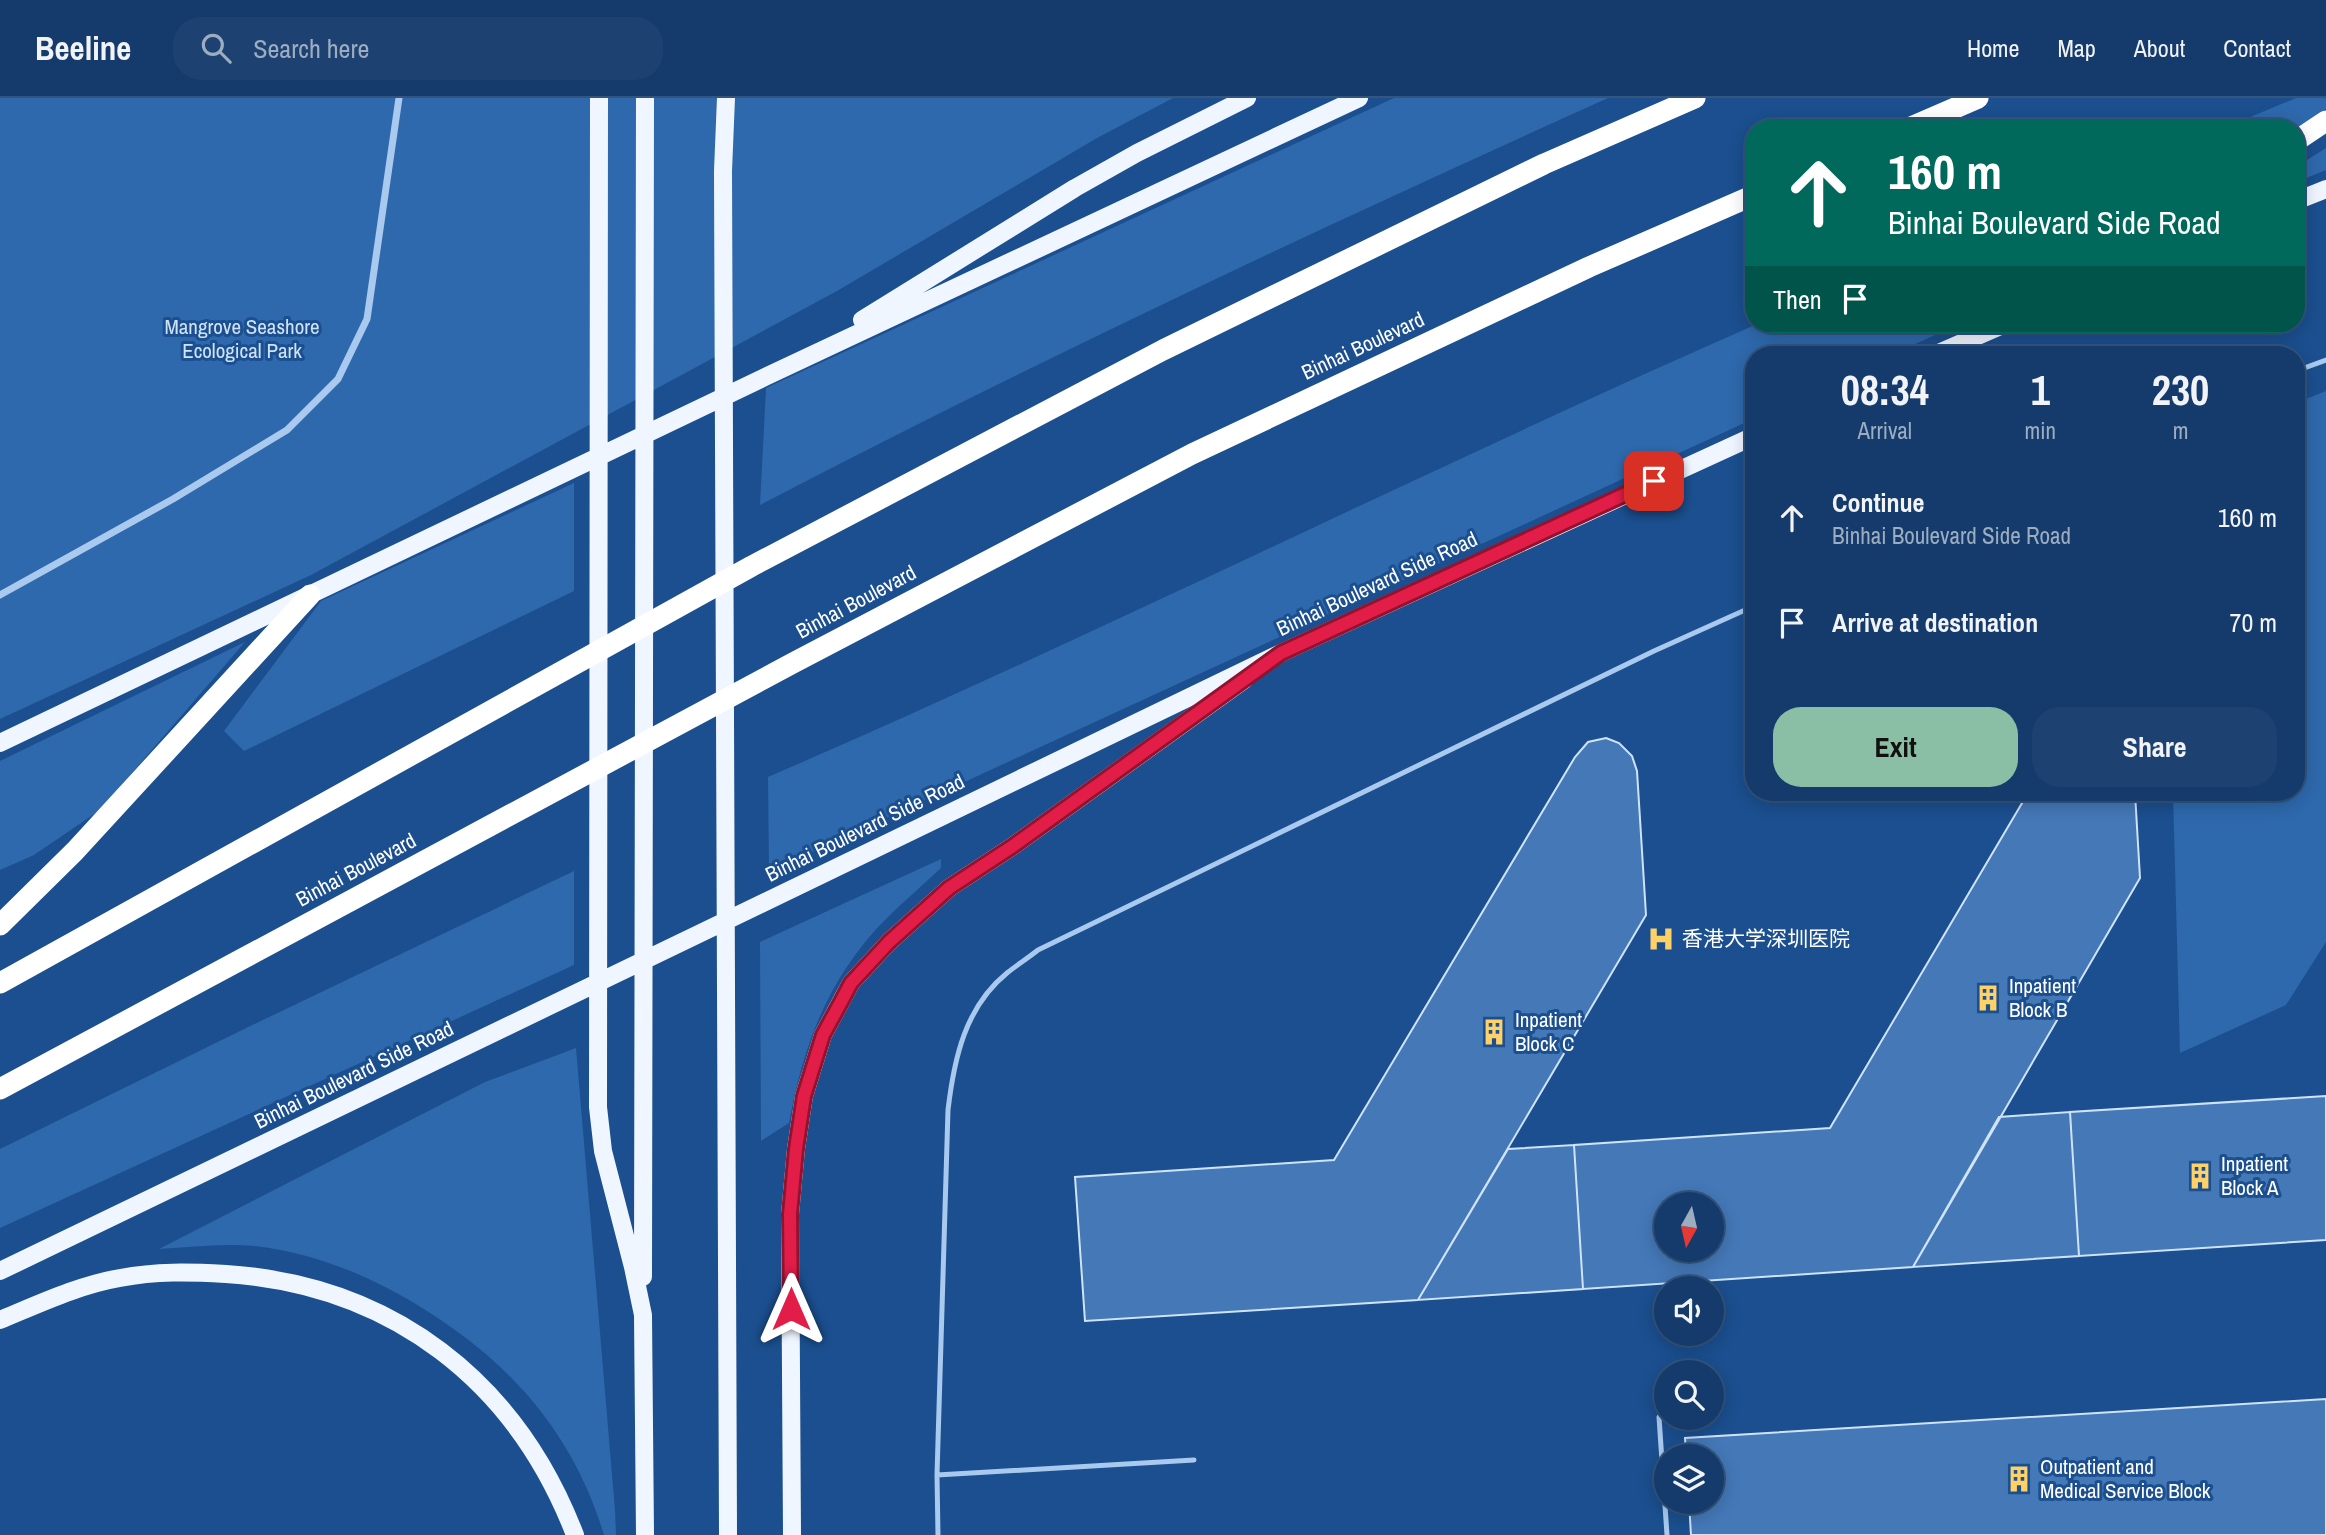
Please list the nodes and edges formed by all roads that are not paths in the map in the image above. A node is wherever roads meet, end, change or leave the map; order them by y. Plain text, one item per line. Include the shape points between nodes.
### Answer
1 (399, 98) edge
2 (599, 98) edge
3 (645, 98) edge
4 (720, 98) edge
5 (726, 98) edge
6 (1247, 98) edge
7 (1359, 98) edge
8 (1695, 98) edge
9 (1978, 98) edge
10 (1930, 119) edge
11 (2326, 121) edge
12 (2305, 135) edge
13 (723, 171) junction
14 (2326, 189) edge
15 (2305, 197) edge
16 (1745, 199) edge
17 (1985, 333) edge
18 (1955, 346) edge
19 (2326, 360) edge
20 (2305, 368) edge
21 (765, 377) junction
22 (1745, 440) edge
23 (0, 595) edge
24 (310, 595) junction
25 (1745, 610) edge
26 (1281, 653) junction
27 (0, 743) edge
28 (0, 925) edge
29 (0, 982) edge
30 (0, 1089) edge
31 (0, 1271) edge
32 (643, 1315) junction
33 (0, 1320) edge
34 (1660, 1430) edge
35 (1194, 1460) dead end
36 (937, 1475) junction
37 (575, 1535) edge
38 (645, 1535) edge
39 (728, 1535) edge
40 (792, 1535) edge
41 (938, 1535) edge
42 (1667, 1535) edge

1 - 23 street via 367,319 338,379 287,430
2 - 32 main road via 598,1107 603,1151
3 - 32 main road
4 - 13 main road
5 - 13 main road
6 - 21 main road via 1075,188
7 - 21 main road
8 - 29 highway via 1544,164 1163,350 752,565
9 - 10 highway
11 - 12 highway
13 - 39 main road
14 - 15 main road
16 - 30 highway, Binhai Boulevard via 1589,267 1192,454
17 - 18 main road
19 - 20 lane
21 - 24 main road
22 - 26 main road, Binhai Boulevard Side Road
24 - 27 main road
24 - 28 highway via 83,842
25 - 36 lane via 1038,950 997,982 965,1029 953,1069
26 - 31 main road, Binhai Boulevard Side Road
26 - 40 main road via 949,888 851,983 823,1035 804,1096 796,1149 790,1214
32 - 38 main road
33 - 37 main road via 95,1284 172,1271 249,1276 315,1288 378,1312 429,1342 475,1381 517,1426 543,1465
34 - 42 lane
35 - 36 lane
36 - 41 lane

